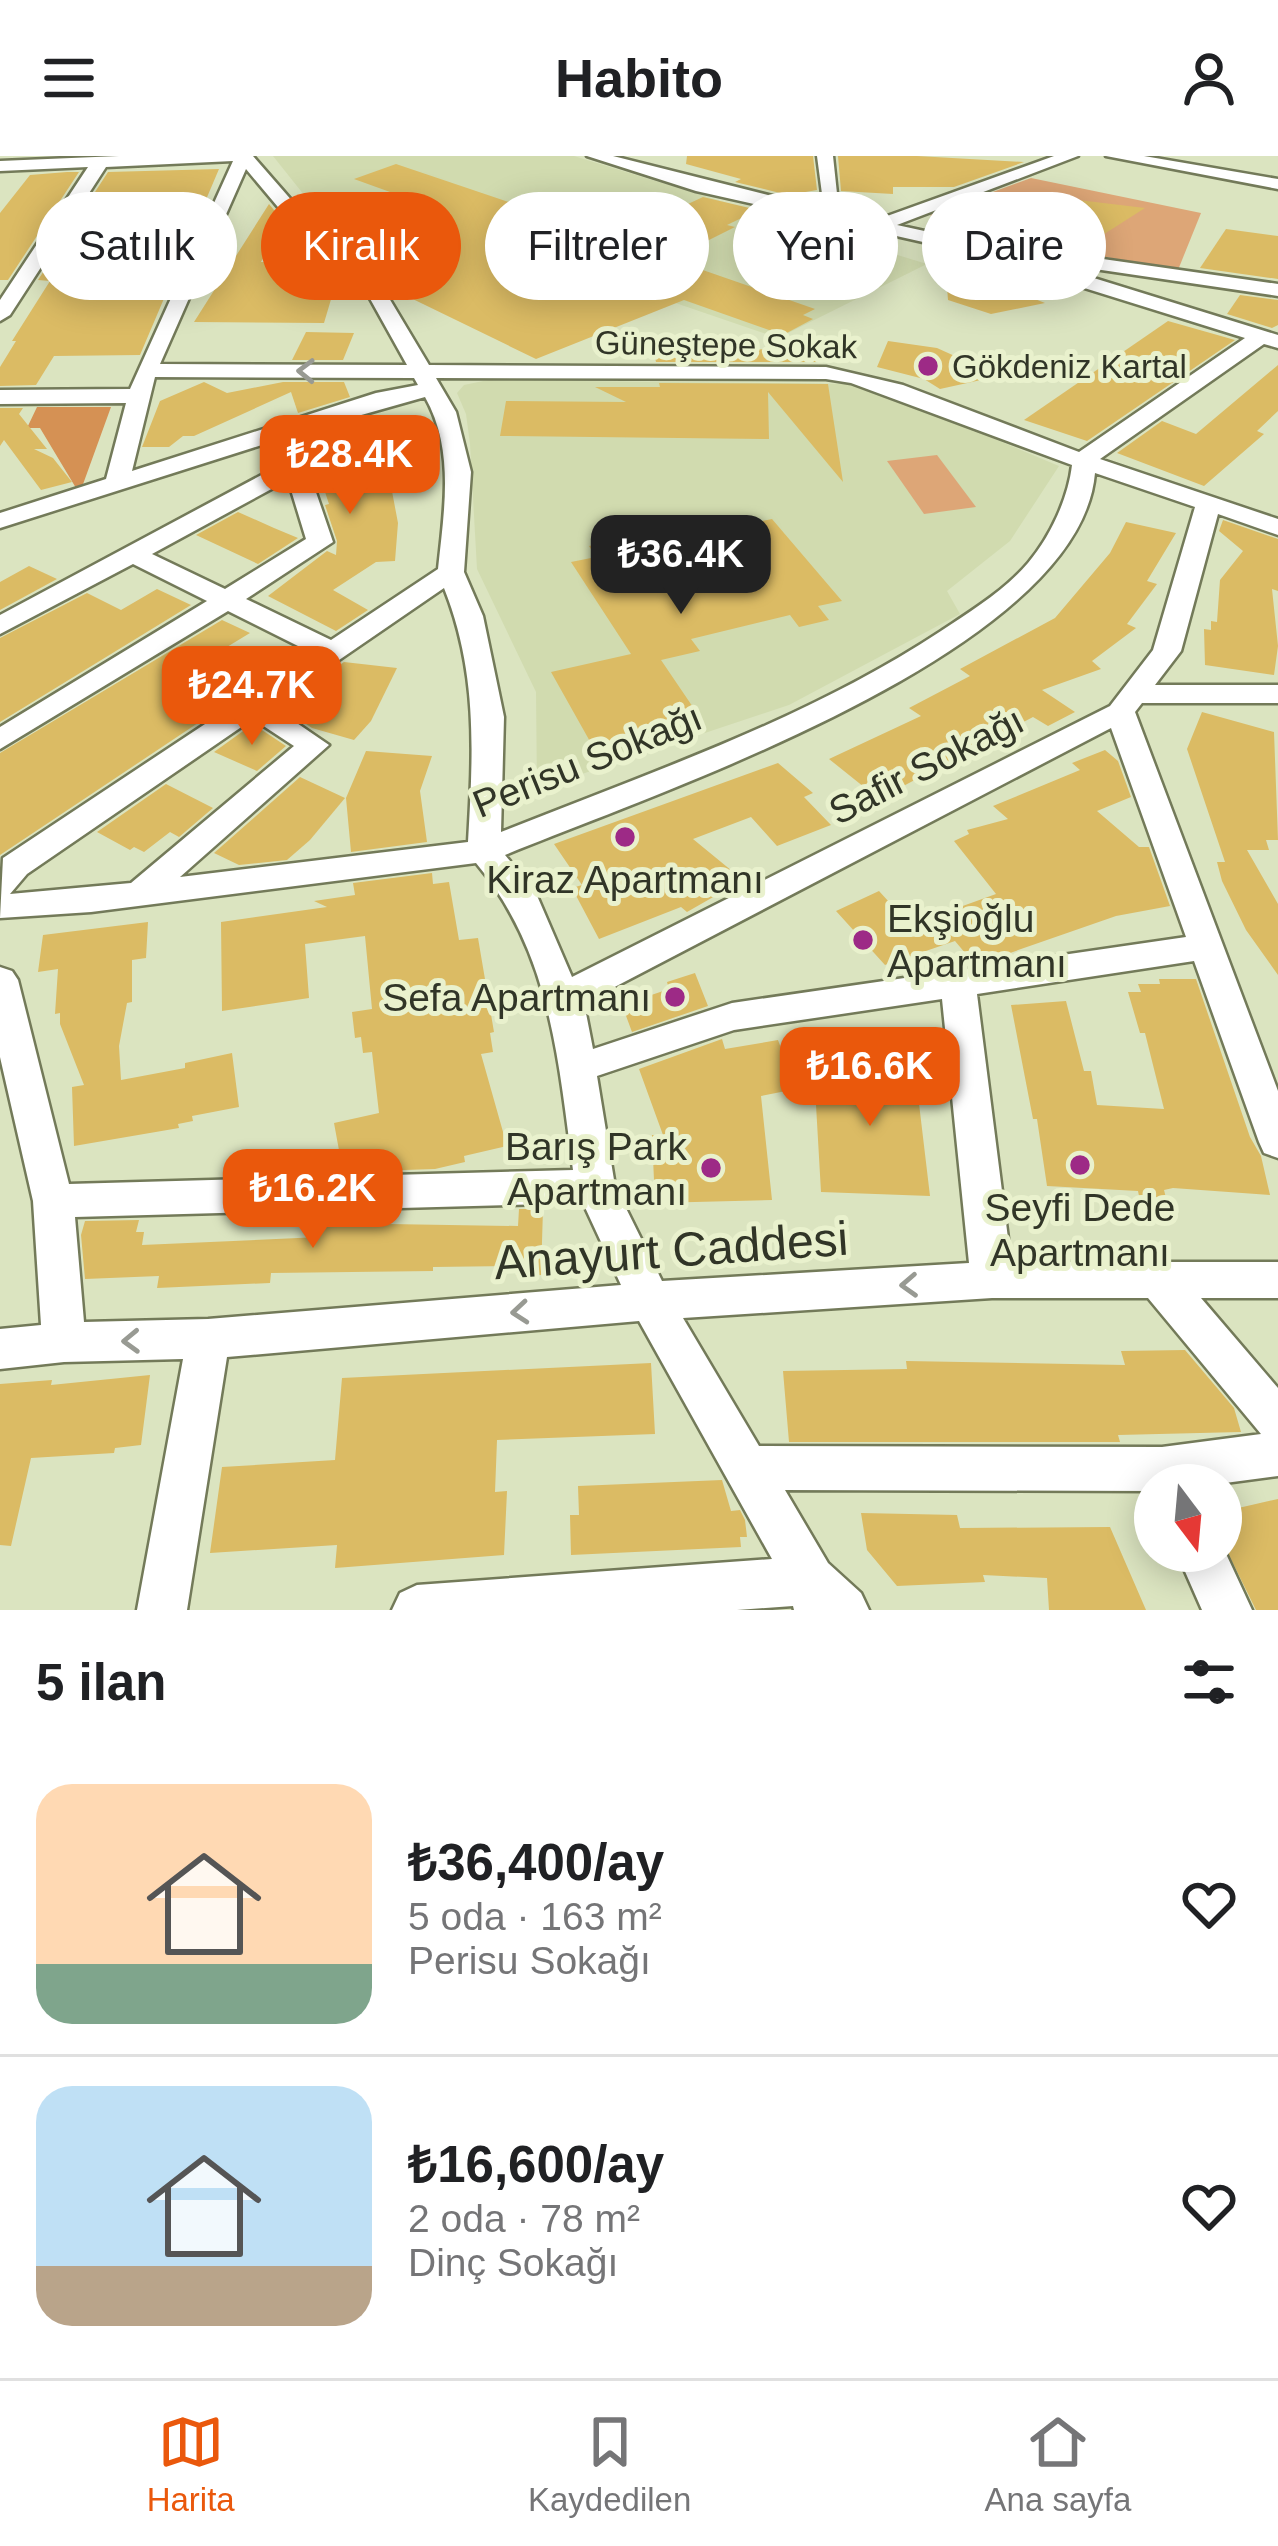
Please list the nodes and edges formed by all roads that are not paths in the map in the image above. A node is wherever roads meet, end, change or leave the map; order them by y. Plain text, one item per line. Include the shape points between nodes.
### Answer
1 (242, 156) edge
2 (595, 156) edge
3 (825, 156) edge
4 (1047, 156) edge
5 (1069, 156) edge
6 (1114, 156) edge
7 (98, 164) junction
8 (0, 166) edge
9 (1278, 184) edge
10 (743, 192) edge
11 (828, 192) edge
12 (898, 219) edge
13 (1106, 266) edge
14 (1106, 289) edge
15 (1278, 290) edge
16 (0, 315) edge
17 (1269, 340) edge
18 (146, 370) junction
19 (360, 372) junction
20 (427, 382) junction
21 (136, 396) junction
22 (0, 397) edge
23 (358, 406) junction
24 (273, 432) junction
25 (1084, 459) junction
26 (295, 466) junction
27 (116, 486) junction
28 (1209, 502) junction
29 (0, 521) edge
30 (1278, 527) edge
31 (132, 554) junction
32 (451, 572) junction
33 (226, 602) junction
34 (0, 626) edge
35 (331, 650) junction
36 (1278, 694) edge
37 (1127, 703) junction
38 (250, 705) junction
39 (0, 740) edge
40 (484, 851) junction
41 (0, 885) edge
42 (140, 894) junction
43 (0, 906) edge
44 (1204, 947) junction
45 (0, 980) edge
46 (958, 985) junction
47 (564, 997) junction
48 (578, 1069) junction
49 (1278, 1142) edge
50 (596, 1186) junction
51 (53, 1201) junction
52 (992, 1280) junction
53 (1278, 1280) edge
54 (1161, 1283) junction
55 (650, 1300) junction
56 (208, 1339) junction
57 (64, 1342) junction
58 (0, 1349) edge
59 (1278, 1421) edge
60 (1278, 1454) edge
61 (1229, 1464) edge
62 (746, 1468) junction
63 (1134, 1476) edge
64 (1210, 1572) edge
65 (823, 1600) edge
66 (479, 1608) edge
67 (162, 1610) edge
68 (417, 1610) edge
69 (1227, 1610) edge

1 - 7 street
1 - 18 street
1 - 20 street via 309,233 376,292
2 - 10 street
3 - 11 street
4 - 5 street
5 - 12 street
6 - 9 street
7 - 8 street
7 - 16 street
13 - 15 street
14 - 17 street
17 - 25 street
19 -> 18 street
18 - 21 street
19 - 20 street
19 - 23 street via 372,386
20 - 23 street
20 - 25 street, Güneştepe Sokak via 866,377
20 - 32 street via 445,412 459,472
21 - 22 street
21 - 27 street
23 - 24 street
24 - 26 street
24 - 27 street
25 - 28 street, Güneştepe Sokak
25 - 40 street, Perisu Sokağı via 1081,494 1039,567 899,671 823,713
26 - 31 street
26 - 33 street via 320,542
27 - 29 street
28 - 30 street, Güneştepe Sokak
28 - 37 street, Safir Sokağı via 1167,652
31 - 33 street
31 - 34 street
32 - 35 street
32 - 40 street via 469,616 489,717
33 - 35 street
33 - 39 street
35 - 38 street
36 - 37 street
37 - 44 street
37 - 47 street, Safir Sokağı
38 - 41 street via 15,866
38 - 42 street via 314,746
40 - 42 street, Perisu Sokağı
40 - 47 street via 518,890
42 - 43 street, Perisu Sokağı
44 - 46 street
44 - 49 street
45 - 51 street
46 - 48 street via 732,1017
46 - 52 street
47 - 48 street
48 - 50 street
50 - 51 street
50 - 55 street
51 - 57 street
52 - 54 street, Anayurt Caddesi
52 -> 55 street, Anayurt Caddesi
53 - 54 street, Anayurt Caddesi
54 - 59 street
55 -> 56 street, Anayurt Caddesi
55 - 62 street
56 -> 57 street, Anayurt Caddesi
56 - 67 street
57 - 58 street, Anayurt Caddesi
60 - 61 street
62 - 63 street
62 - 65 street
64 - 69 street
65 - 66 street
66 - 68 street

